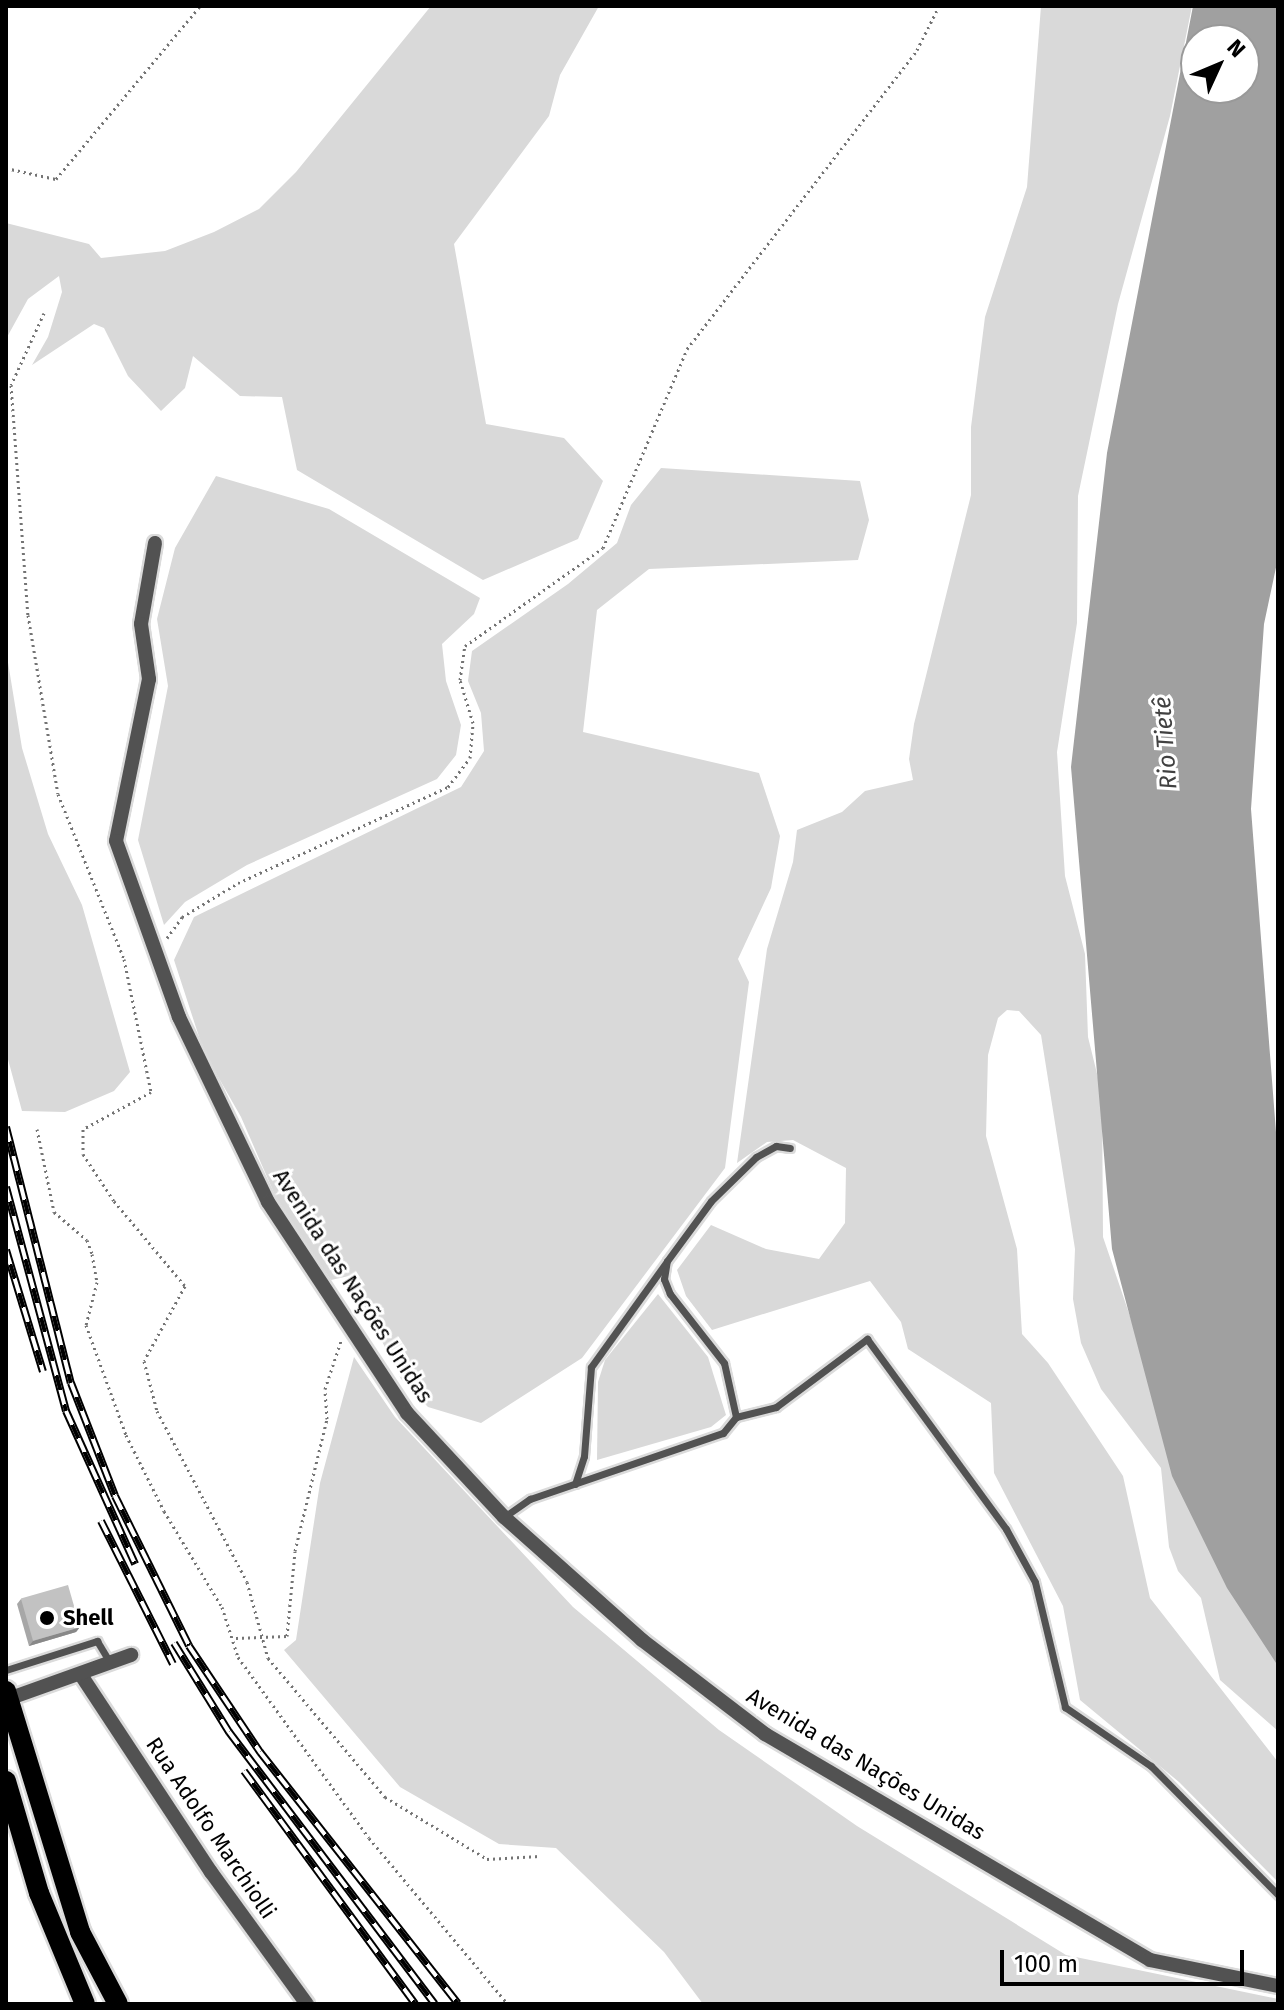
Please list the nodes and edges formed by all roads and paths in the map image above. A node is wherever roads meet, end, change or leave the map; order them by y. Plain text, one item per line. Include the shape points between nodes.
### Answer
1 (200, 6) edge
2 (939, 6) edge
3 (6, 168) edge
4 (44, 313) dead end
5 (155, 543) dead end
6 (157, 953) junction
7 (37, 1129) dead end
8 (790, 1148) dead end
9 (667, 1261) junction
10 (348, 1323) junction
11 (736, 1417) junction
12 (575, 1484) junction
13 (504, 1517) junction
14 (261, 1635) junction
15 (234, 1638) junction
16 (131, 1655) dead end
17 (110, 1663) junction
18 (6, 1670) edge
19 (81, 1675) junction
20 (7, 1695) edge
21 (6, 1781) edge
22 (540, 1856) dead end
23 (1278, 1895) edge
24 (1278, 1986) edge
25 (85, 2004) edge
26 (118, 2004) edge
27 (307, 2004) edge
28 (508, 2004) edge

1 - 3 path via 56,179
2 - 6 path via 917,50 687,349 603,548 465,646 460,680 473,723 470,758 448,787 238,883 182,917
4 - 14 path via 11,385 13,471 28,615 58,794 124,959 151,1092 83,1129 83,1154 114,1201 185,1286 144,1361 157,1411 247,1582
5 - 6 street, Avenida das Nações Unidas via 141,624 149,679 116,841
6 - 10 street, Avenida das Nações Unidas via 179,1017 268,1202
7 - 15 path via 54,1212 87,1240 92,1254 97,1282 86,1325 126,1435
8 - 9 lane via 776,1146 756,1157 711,1201
9 - 11 lane via 664,1279 670,1294 724,1363
9 - 12 lane via 591,1367 584,1456
10 - 13 street, Avenida das Nações Unidas via 407,1413
10 - 14 path via 325,1389 327,1419 295,1551 287,1636
11 - 12 lane via 711,1438
11 - 23 lane via 776,1407 867,1339 1006,1529 1035,1582 1065,1707 1151,1766
12 - 13 lane via 530,1499
13 - 24 street, Avenida das Nações Unidas via 642,1640 765,1734 1150,1960
14 - 15 path
14 - 22 path via 268,1658 385,1797 487,1859
15 - 28 path via 238,1657 300,1749
16 - 17 street
17 - 18 lane via 97,1641
17 - 19 street
19 - 20 street
19 - 27 street, Rua Adolfo Marchiolli via 211,1872
20 - 26 main road via 80,1932
21 - 25 main road via 52,1930

